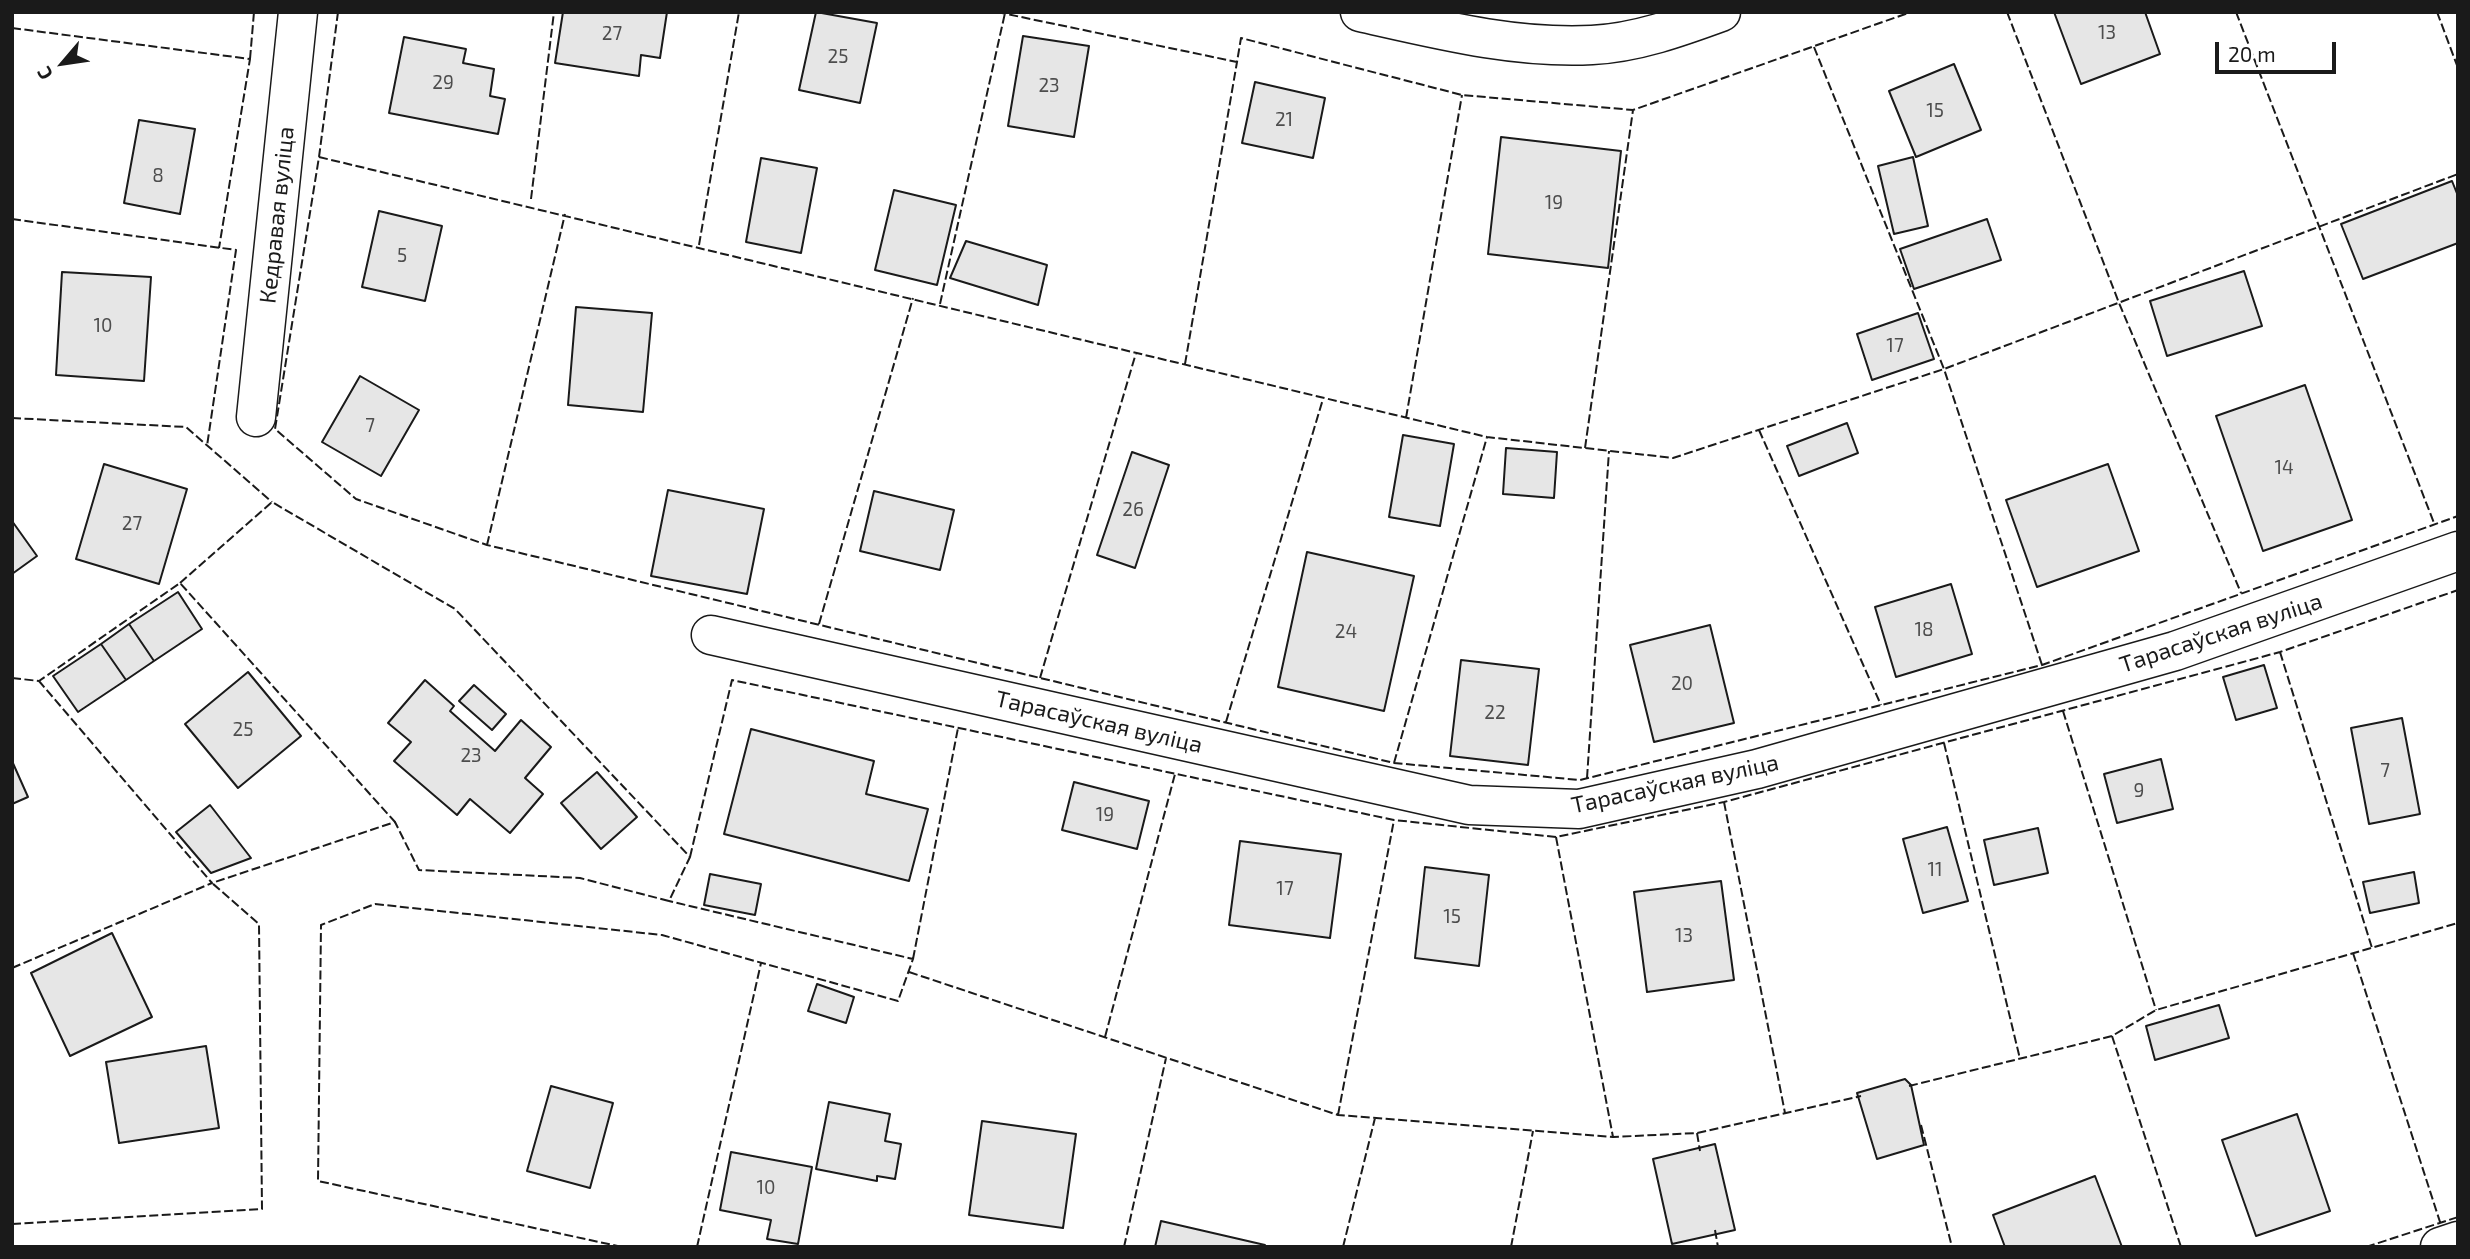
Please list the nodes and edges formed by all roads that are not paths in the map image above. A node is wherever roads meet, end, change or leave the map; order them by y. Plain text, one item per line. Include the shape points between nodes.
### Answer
1 (298, 12) edge
2 (1360, 12) edge
3 (1721, 12) edge
4 (256, 417) dead end
5 (2458, 551) edge
6 (711, 635) dead end
7 (2458, 1241) edge
8 (2441, 1247) edge

1 - 4 street, Кедравая вуліца
2 - 3 street via 1519,43 1593,46 1669,32
5 - 6 street, Тарасаўская вуліца via 2175,651 1757,769 1579,809 1469,805
7 - 8 street

